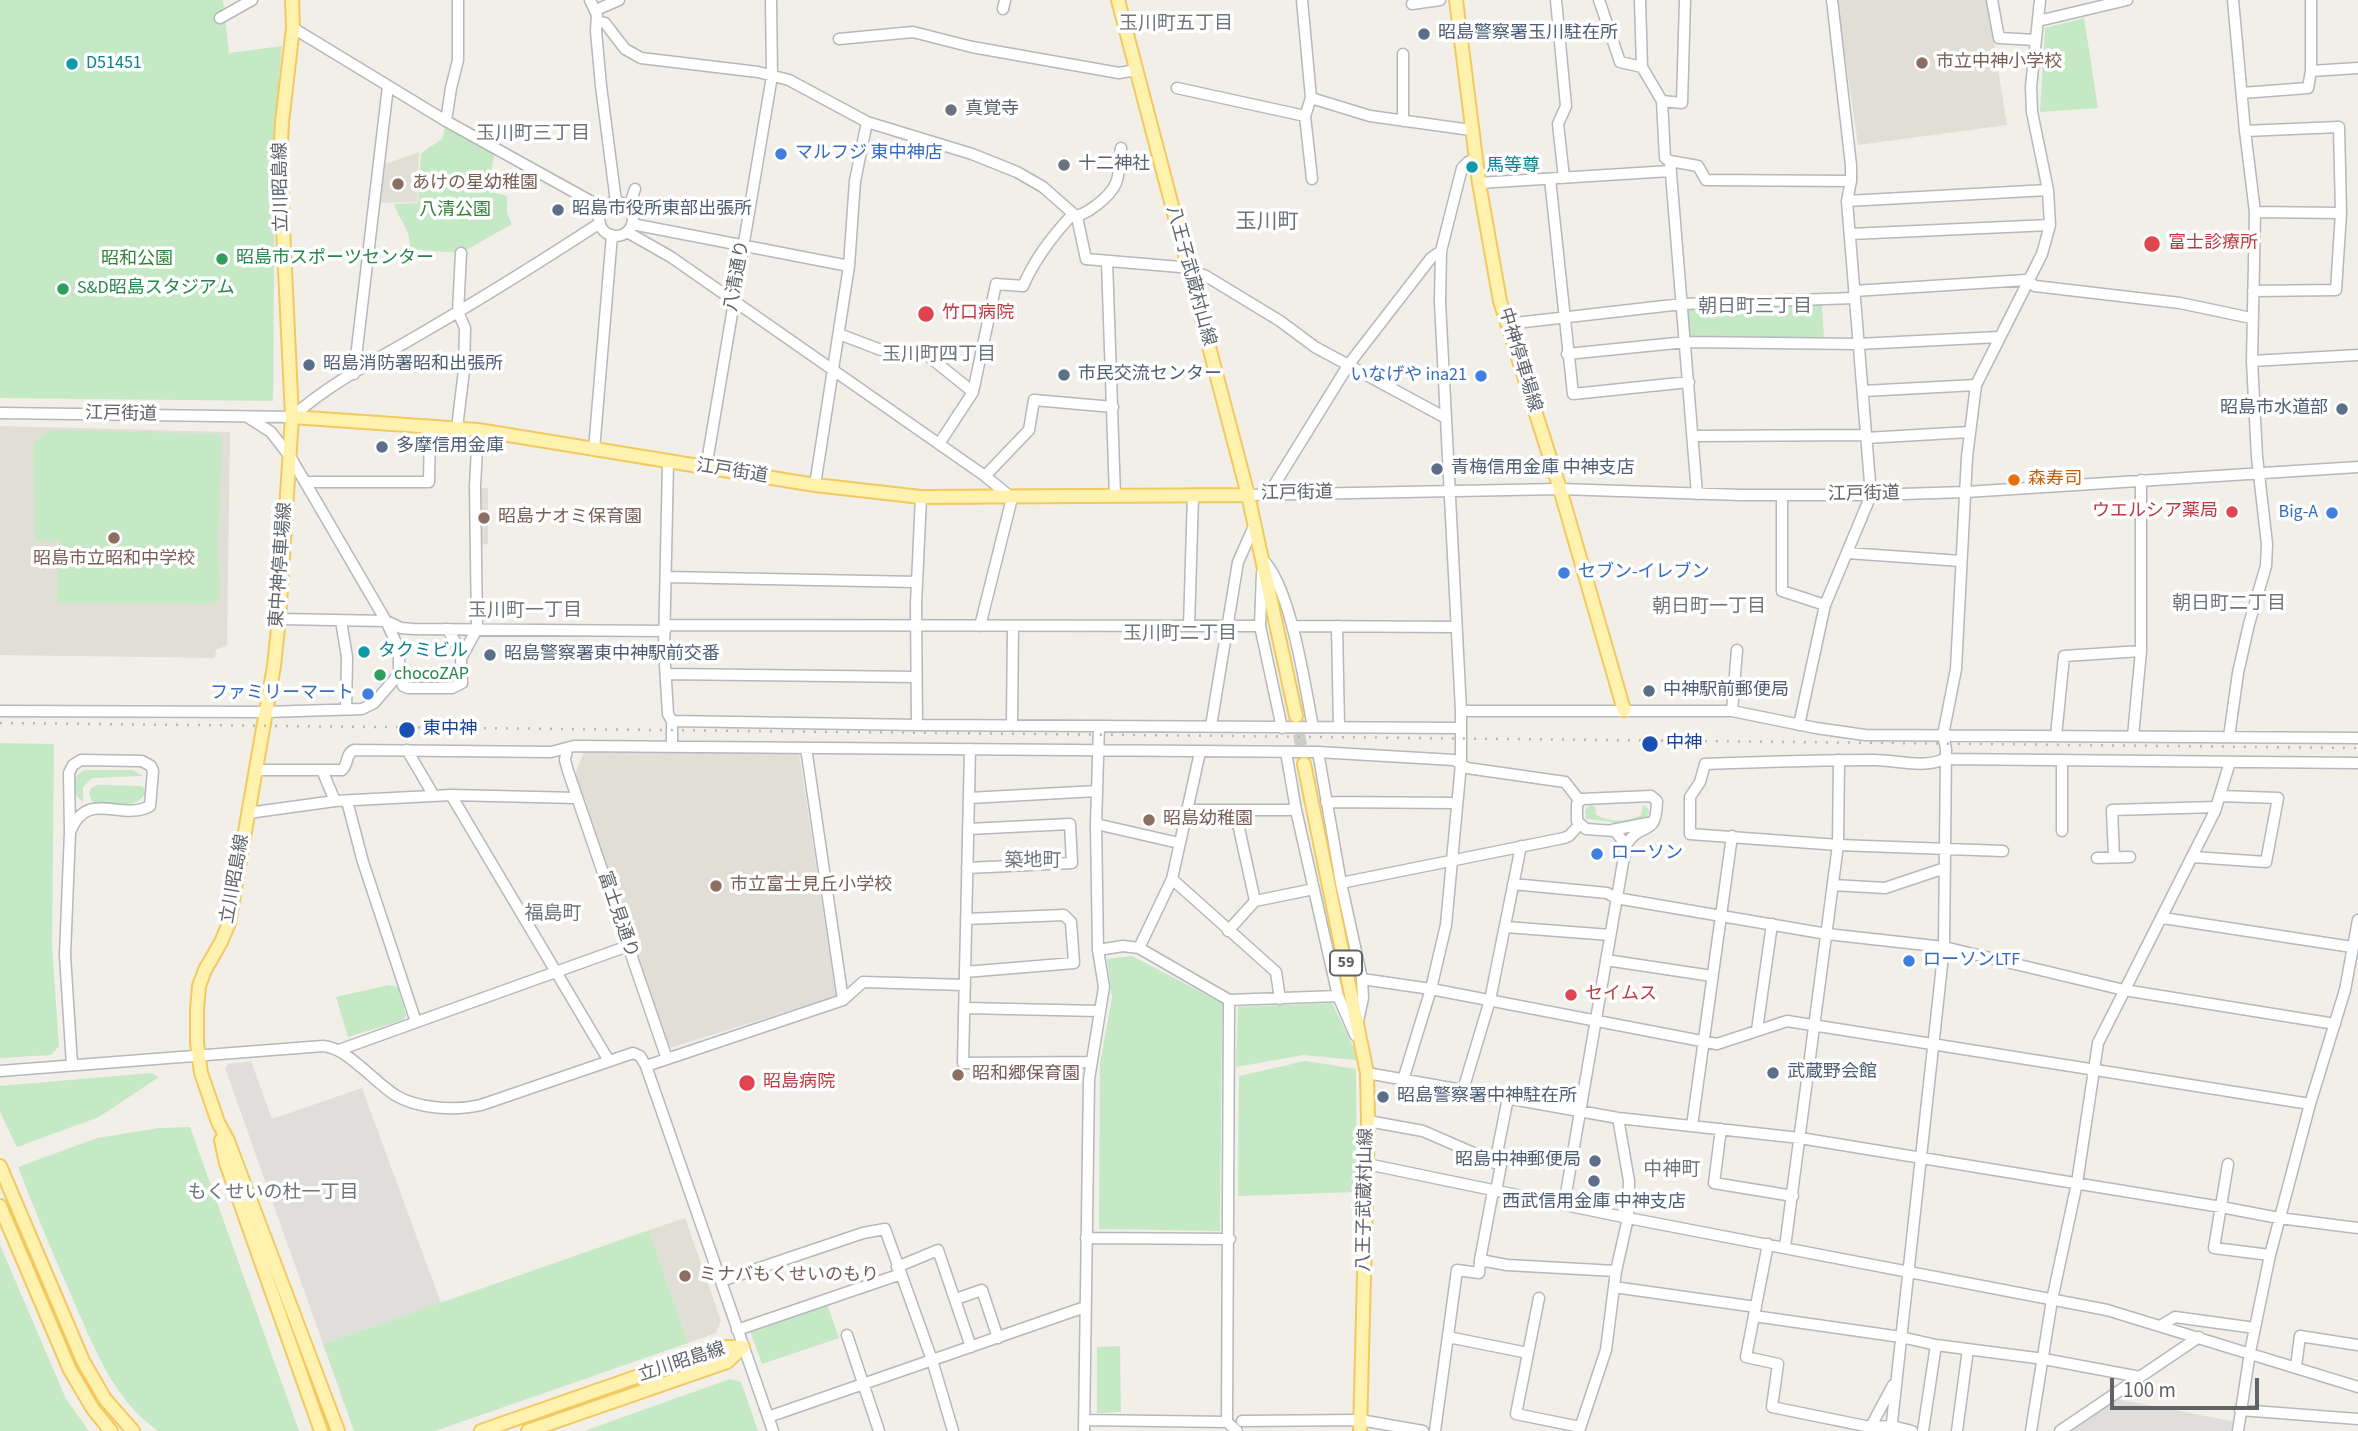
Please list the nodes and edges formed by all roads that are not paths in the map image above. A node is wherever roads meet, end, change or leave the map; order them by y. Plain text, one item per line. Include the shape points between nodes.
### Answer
1 (252, 0) edge
2 (292, 0) edge
3 (458, 0) edge
4 (590, 0) edge
5 (619, 0) edge
6 (771, 0) edge
7 (1118, 0) edge
8 (1301, 0) edge
9 (1440, 0) edge
10 (1456, 0) edge
11 (1556, 0) edge
12 (1599, 0) edge
13 (1640, 0) edge
14 (1685, 0) edge
15 (1832, 0) edge
16 (1992, 0) edge
17 (2040, 0) edge
18 (2127, 0) edge
19 (2233, 0) edge
20 (2311, 0) edge
21 (1412, 4) dead end
22 (596, 9) junction
23 (220, 18) dead end
24 (597, 21) junction
25 (2038, 21) junction
26 (293, 28) junction
27 (839, 39) dead end
28 (2036, 40) junction
29 (1403, 54) dead end
30 (1642, 67) junction
31 (2358, 68) edge
32 (1136, 69) junction
33 (2311, 71) junction
34 (772, 76) junction
35 (388, 86) junction
36 (1177, 88) dead end
37 (2242, 93) junction
38 (1311, 98) junction
39 (1662, 102) junction
40 (1305, 116) junction
41 (446, 121) junction
42 (1403, 121) junction
43 (867, 122) junction
44 (1471, 130) junction
45 (2245, 131) junction
46 (1121, 148) dead end
47 (1475, 159) junction
48 (1670, 166) junction
49 (1564, 178) junction
50 (1312, 179) dead end
51 (1550, 179) junction
52 (1852, 181) junction
53 (1479, 183) junction
54 (635, 189) dead end
55 (2048, 190) junction
56 (1847, 201) junction
57 (616, 202) junction
58 (603, 208) junction
59 (629, 208) junction
60 (2255, 212) junction
61 (2341, 214) junction
62 (1077, 217) junction
63 (600, 223) junction
64 (2050, 225) junction
65 (629, 228) junction
66 (1850, 234) junction
67 (612, 235) junction
68 (743, 246) junction
69 (1441, 251) junction
70 (461, 253) dead end
71 (1107, 261) junction
72 (849, 266) junction
73 (1189, 270) junction
74 (2026, 281) junction
75 (2253, 291) junction
76 (1854, 295) junction
77 (734, 301) junction
78 (1682, 304) junction
79 (458, 312) junction
80 (1564, 318) junction
81 (2251, 318) junction
82 (1507, 324) junction
83 (839, 334) junction
84 (1999, 337) junction
85 (1686, 342) junction
86 (1858, 344) junction
87 (1567, 354) junction
88 (2358, 355) edge
89 (2252, 361) junction
90 (1349, 364) junction
91 (833, 370) junction
92 (354, 374) junction
93 (1689, 382) junction
94 (1976, 385) junction
95 (1863, 391) junction
96 (973, 392) junction
97 (1113, 407) junction
98 (0, 413) edge
99 (241, 415) junction
100 (292, 416) junction
101 (1446, 418) junction
102 (430, 426) junction
103 (457, 428) junction
104 (478, 430) junction
105 (1969, 432) junction
106 (1694, 436) junction
107 (1866, 436) junction
108 (939, 444) junction
109 (594, 450) junction
110 (291, 458) junction
111 (668, 462) junction
112 (2358, 467) edge
113 (706, 468) junction
114 (2259, 473) junction
115 (985, 476) junction
116 (2141, 480) junction
117 (307, 482) junction
118 (815, 485) junction
119 (1560, 489) junction
120 (1449, 491) junction
121 (1966, 492) junction
122 (1697, 494) junction
123 (1248, 495) junction
124 (1268, 495) junction
125 (1783, 495) junction
126 (1871, 495) junction
127 (1115, 496) junction
128 (1193, 496) junction
129 (921, 497) junction
130 (1012, 498) junction
131 (1255, 524) junction
132 (1847, 553) junction
133 (1263, 560) junction
134 (1961, 561) junction
135 (666, 578) junction
136 (917, 582) junction
137 (1825, 605) junction
138 (279, 619) junction
139 (341, 621) junction
140 (386, 621) junction
141 (980, 626) junction
142 (1013, 626) junction
143 (1189, 626) junction
144 (1226, 626) junction
145 (1260, 626) junction
146 (1292, 626) junction
147 (1336, 626) junction
148 (916, 627) junction
149 (1455, 627) junction
150 (665, 628) junction
151 (415, 629) junction
152 (447, 629) junction
153 (477, 629) junction
154 (399, 649) junction
155 (1737, 650) dead end
156 (2141, 651) junction
157 (461, 658) junction
158 (399, 674) junction
159 (667, 674) junction
160 (916, 677) junction
161 (346, 709) junction
162 (1624, 710) junction
163 (0, 711) edge
164 (1461, 711) junction
165 (1732, 711) junction
166 (266, 712) junction
167 (1296, 716) tunnel mouth
168 (672, 721) junction
169 (1012, 724) junction
170 (917, 725) junction
171 (1799, 725) junction
172 (1099, 726) junction
173 (1211, 726) junction
174 (1282, 727) junction
175 (1313, 727) junction
176 (1339, 727) junction
177 (1461, 727) junction
178 (1943, 735) junction
179 (2056, 736) junction
180 (2133, 736) junction
181 (2228, 737) junction
182 (2358, 738) edge
183 (672, 746) junction
184 (806, 748) junction
185 (567, 749) junction
186 (970, 749) junction
187 (407, 750) junction
188 (1098, 750) junction
189 (1200, 752) junction
190 (1286, 752) junction
191 (1318, 752) junction
192 (1944, 759) junction
193 (1839, 760) junction
194 (2062, 760) junction
195 (2230, 762) junction
196 (2358, 763) edge
197 (1304, 764) tunnel mouth
198 (1461, 764) junction
199 (255, 770) junction
200 (322, 771) junction
201 (1097, 791) junction
202 (69, 793) junction
203 (451, 795) junction
204 (434, 796) junction
205 (2220, 796) junction
206 (577, 798) junction
207 (969, 798) junction
208 (1579, 800) junction
209 (335, 801) junction
210 (348, 801) junction
211 (1326, 802) junction
212 (1456, 803) junction
213 (2216, 807) junction
214 (88, 810) junction
215 (1186, 810) junction
216 (1235, 810) junction
217 (1296, 810) junction
218 (248, 813) junction
219 (1657, 817) junction
220 (1096, 824) junction
221 (1579, 825) junction
222 (968, 829) junction
223 (1612, 830) junction
224 (2062, 831) dead end
225 (70, 832) junction
226 (1732, 836) junction
227 (1179, 843) junction
228 (1626, 845) junction
229 (1838, 845) junction
230 (1521, 846) junction
231 (1944, 848) junction
232 (2003, 851) dead end
233 (2114, 857) junction
234 (2130, 857) dead end
235 (2193, 857) junction
236 (2097, 858) dead end
237 (1452, 859) junction
238 (967, 868) junction
239 (1945, 868) junction
240 (1172, 879) junction
241 (1341, 883) junction
242 (1513, 884) junction
243 (1833, 885) junction
244 (1314, 889) junction
245 (1616, 898) junction
246 (1255, 901) junction
247 (1721, 914) junction
248 (2163, 918) junction
249 (966, 919) junction
250 (2358, 920) edge
251 (1772, 924) junction
252 (1506, 928) junction
253 (1228, 931) junction
254 (1827, 934) junction
255 (1610, 935) junction
256 (628, 946) junction
257 (1944, 947) junction
258 (2352, 947) junction
259 (1139, 948) junction
260 (1098, 950) junction
261 (1606, 960) junction
262 (555, 972) junction
263 (965, 972) junction
264 (2353, 973) edge
265 (1712, 976) junction
266 (1362, 979) junction
267 (965, 985) junction
268 (1431, 989) junction
269 (2124, 990) junction
270 (1338, 996) junction
271 (1280, 999) junction
272 (843, 1000) junction
273 (1229, 1000) junction
274 (1490, 1000) junction
275 (965, 1008) junction
276 (1100, 1011) junction
277 (1358, 1021) junction
278 (1595, 1021) junction
279 (415, 1022) junction
280 (2335, 1024) junction
281 (1815, 1025) junction
282 (1757, 1031) junction
283 (1704, 1040) junction
284 (1934, 1044) junction
285 (339, 1050) junction
286 (1364, 1055) junction
287 (198, 1057) junction
288 (667, 1059) junction
289 (609, 1061) junction
290 (1091, 1062) junction
291 (72, 1065) junction
292 (646, 1066) junction
293 (2094, 1069) junction
294 (0, 1070) edge
295 (1367, 1073) junction
296 (1403, 1080) junction
297 (1463, 1090) junction
298 (1508, 1098) junction
299 (2310, 1104) junction
300 (1579, 1112) junction
301 (1618, 1118) junction
302 (1368, 1121) junction
303 (218, 1122) junction
304 (1692, 1126) junction
305 (1721, 1129) junction
306 (1800, 1138) junction
307 (1922, 1158) junction
308 (1495, 1163) junction
309 (1367, 1164) junction
310 (2228, 1164) dead end
311 (0, 1166) edge
312 (2077, 1183) junction
313 (1495, 1191) junction
314 (1793, 1196) junction
315 (1564, 1205) junction
316 (0, 1206) edge
317 (2221, 1207) junction
318 (1628, 1218) junction
319 (2279, 1218) junction
320 (2358, 1228) edge
321 (1086, 1238) junction
322 (1230, 1239) junction
323 (1768, 1244) junction
324 (1786, 1247) junction
325 (2270, 1255) junction
326 (1480, 1260) junction
327 (899, 1270) junction
328 (1616, 1271) junction
329 (1910, 1273) junction
330 (721, 1282) junction
331 (1614, 1287) junction
332 (1539, 1298) dead end
333 (956, 1299) junction
334 (2052, 1300) junction
335 (1085, 1307) junction
336 (1755, 1311) junction
337 (2160, 1326) junction
338 (2255, 1328) junction
339 (737, 1330) junction
340 (847, 1335) dead end
341 (1901, 1337) junction
342 (2199, 1337) junction
343 (998, 1338) junction
344 (1448, 1338) junction
345 (1936, 1345) junction
346 (2358, 1345) edge
347 (971, 1346) junction
348 (743, 1347) junction
349 (1968, 1349) junction
350 (2250, 1352) junction
351 (1528, 1353) junction
352 (2044, 1359) junction
353 (932, 1360) junction
354 (2296, 1366) junction
355 (2140, 1377) junction
356 (1895, 1382) junction
357 (864, 1384) junction
358 (2358, 1387) edge
359 (2240, 1410) junction
360 (768, 1417) junction
361 (2358, 1419) edge
362 (1227, 1422) junction
363 (1360, 1425) edge
364 (1084, 1426) edge
365 (1240, 1426) edge
366 (1182, 1427) edge
367 (1579, 1429) edge
368 (1870, 1429) edge
369 (1892, 1429) edge
370 (111, 1431) edge
371 (133, 1431) edge
372 (321, 1431) edge
373 (338, 1431) edge
374 (481, 1431) edge
375 (528, 1431) edge
376 (773, 1431) edge
377 (879, 1431) edge
378 (953, 1431) edge
379 (1423, 1431) edge
380 (1435, 1431) edge
381 (1912, 1431) edge
382 (1923, 1431) edge
383 (1957, 1431) edge
384 (2031, 1431) edge
385 (2061, 1431) edge
386 (2238, 1431) edge

1 - 23 street
2 - 26 main road, 立川昭島線
3 - 41 street via 458,60
4 - 22 street
5 - 22 street
6 - 34 street, 八清通り
7 - 32 main road, 八王子武蔵村山線
8 - 38 street
9 - 21 street
10 - 44 main road, 中神停車場線
11 - 49 street via 1566,106 1558,124
12 - 30 street via 1620,62
13 - 30 street
14 - 39 street via 1682,103
15 - 52 street
16 - 28 street via 1999,38
17 - 25 street
18 - 25 street
19 - 37 street
20 - 33 street
22 - 24 street
24 - 34 street via 605,23 625,48 641,58
24 - 57 street
25 - 28 street
26 - 35 street
26 - 100 main road, 立川昭島線 via 280,164
27 - 32 street via 913,32 1119,73
28 - 55 street via 2032,111
29 - 42 street
30 - 39 street
31 - 33 street
32 - 73 main road, 八王子武蔵村山線
33 - 37 street via 2308,88
34 - 43 street via 789,80
34 - 68 street, 八清通り
35 - 41 street
35 - 92 street
36 - 40 street
37 - 45 street
38 - 40 street
38 - 42 street
39 - 48 street via 1665,158
40 - 50 street
41 - 58 street
42 - 44 street
43 - 62 street via 1017,172 1043,187
43 - 72 street via 855,181
44 - 47 main road, 中神停車場線
45 - 60 street
45 - 61 street via 2339,127
46 - 62 street via 1116,183 1103,199
47 - 53 main road, 中神停車場線
47 - 69 street via 1462,169
48 - 49 street
48 - 52 street via 1698,166 1706,180
48 - 78 street
49 - 51 street
51 - 53 street
51 - 80 street
52 - 56 street
53 - 82 main road, 中神停車場線
54 - 59 street
55 - 56 street
55 - 64 street
56 - 66 street
57 - 58 street
57 - 59 street
58 - 63 street
59 - 65 street via 633,215
60 - 61 street
60 - 75 street
61 - 75 street via 2336,290
62 - 71 street via 1086,258
62 - 96 street via 1070,217 1054,234 1023,286 996,284
63 - 67 street
63 - 79 street
64 - 66 street
64 - 74 street via 2042,254
65 - 67 street
65 - 68 street
65 - 77 street
66 - 76 street
67 - 109 street
68 - 72 street
68 - 77 street, 八清通り
69 - 90 street
69 - 101 street
70 - 79 street
71 - 73 street
71 - 97 street
72 - 83 street
73 - 90 street
73 - 123 main road, 八王子武蔵村山線
74 - 76 street
74 - 81 street
74 - 84 street
75 - 81 street
76 - 78 street
76 - 86 street
77 - 91 street
77 - 113 street, 八清通り
78 - 80 street
78 - 85 street
79 - 92 street
79 - 103 street via 465,328
80 - 82 street
80 - 87 street
81 - 89 street
82 - 119 main road, 中神停車場線
83 - 91 street
83 - 96 street via 881,351 927,355
84 - 86 street
84 - 94 street
85 - 86 street
85 - 87 street
85 - 93 street
86 - 95 street
87 - 93 street via 1573,394
88 - 89 street
89 - 114 street
90 - 101 street
90 - 124 street
91 - 108 street
91 - 118 street
92 - 100 street
93 - 106 street
94 - 95 street
94 - 105 street
95 - 107 street
96 - 108 street
97 - 115 street via 1034,400 1029,430
97 - 127 street
98 - 99 street, 江戸街道
99 - 100 street, 江戸街道
99 - 110 street, 江戸街道 via 271,432
100 - 102 main road, 江戸街道
100 - 110 main road, 東中神停車場線
101 - 120 street
102 - 103 main road, 江戸街道
102 - 117 street via 429,482
103 - 104 main road, 江戸街道
104 - 109 main road, 江戸街道
104 - 153 street
105 - 107 street
105 - 121 street
106 - 107 street
106 - 122 street
107 - 126 street
108 - 115 street
109 - 111 main road, 江戸街道
110 - 117 street, 江戸街道
110 - 138 main road, 東中神停車場線
111 - 113 main road, 江戸街道
111 - 135 street
112 - 114 street, 江戸街道
113 - 118 main road, 江戸街道
114 - 116 street, 江戸街道
114 - 181 street via 2266,566 2238,673
115 - 130 street
116 - 121 street, 江戸街道
116 - 156 street
117 - 140 street, 江戸街道
118 - 129 main road, 江戸街道
119 - 120 street, 江戸街道
119 - 122 street, 江戸街道
119 - 162 main road, 中神停車場線
120 - 124 street, 江戸街道
120 - 149 street
121 - 126 street, 江戸街道
121 - 134 street
122 - 125 street, 江戸街道
123 - 124 street, 江戸街道
123 - 128 main road, 江戸街道
123 - 131 main road, 八王子武蔵村山線
125 - 126 street, 江戸街道
125 - 137 street via 1783,591
126 - 132 street
127 - 128 main road, 江戸街道
127 - 130 main road, 江戸街道
128 - 143 street
129 - 130 main road, 江戸街道
129 - 136 street
130 - 141 street
131 - 133 main road, 八王子武蔵村山線
131 - 144 street via 1238,562
132 - 134 street
132 - 137 street
133 - 145 street
133 - 146 street via 1273,570
133 - 167 main road, 八王子武蔵村山線
134 - 178 street via 1956,669
135 - 136 street
135 - 150 street
136 - 148 street
137 - 171 street
138 - 139 street
138 - 166 main road, 東中神停車場線
139 - 140 street
139 - 161 street via 347,657
140 - 151 street
140 - 154 street, 江戸街道
141 - 142 street
141 - 148 street
142 - 143 street
142 - 169 street
143 - 144 street
144 - 145 street
144 - 173 street
145 - 174 street
146 - 147 street
146 - 175 street
147 - 149 street
147 - 176 street
148 - 150 street
148 - 160 street
149 - 164 street
150 - 153 street
150 - 159 street
151 - 152 street
151 - 154 street
152 - 153 street
152 - 157 street
153 - 157 street
154 - 158 street
155 - 165 street
156 - 179 street via 2064,656
156 - 180 street
157 - 158 street via 462,683 457,687 408,688
158 - 161 street via 368,707
159 - 160 street
159 - 168 street
160 - 170 street
161 - 166 street
162 - 164 street
162 - 165 street
163 - 166 street
164 - 177 street
165 - 171 street
166 - 199 main road, 立川昭島線
168 - 170 street
168 - 183 street
169 - 170 street
169 - 172 street
171 - 178 street via 1865,735
172 - 173 street
172 - 188 street
173 - 174 street
174 - 175 street
175 - 176 street
176 - 177 street
177 - 198 street
178 - 179 street
178 - 192 street
179 - 180 street
180 - 181 street
181 - 182 street
183 - 184 street
183 - 185 street
184 - 186 street
184 - 272 street
185 - 187 street
185 - 206 street, 富士見通り via 565,760
186 - 188 street
186 - 207 street
187 - 200 street via 354,750 342,770
187 - 204 street
188 - 189 street
188 - 201 street
189 - 190 street
189 - 215 street
190 - 191 street
190 - 217 street
191 - 198 street
191 - 211 street
192 - 193 street via 1928,763
192 - 194 street
192 - 231 street
193 - 226 street via 1705,764 1690,797 1690,834
193 - 229 street
194 - 195 street
194 - 224 street
195 - 196 street
195 - 205 street
197 - 277 main road, 八王子武蔵村山線 / 59
198 - 208 street via 1565,782
198 - 212 street
199 - 200 street
199 - 218 main road, 立川昭島線
200 - 209 street
201 - 207 street
201 - 220 street
202 - 214 street via 76,804
202 - 214 street via 71,769 80,760 142,761 151,766 152,802 147,808
202 - 225 street
203 - 204 street
203 - 206 street
203 - 262 street
204 - 210 street
205 - 213 street
205 - 235 street via 2278,798 2266,862
206 - 256 street, 富士見通り
207 - 222 street
208 - 219 street via 1653,796
208 - 221 street
209 - 210 street
209 - 218 street
210 - 279 street
211 - 212 street
211 - 241 street
212 - 237 street
213 - 233 street via 2112,810
213 - 235 street
214 - 225 street via 76,818
215 - 216 street
215 - 227 street
216 - 217 street
216 - 246 street
217 - 244 street
218 - 287 main road, 立川昭島線 via 229,923 200,986
219 - 223 street
219 - 228 street
220 - 227 street
220 - 260 street
221 - 223 street
221 - 230 street via 1569,836
222 - 238 street
222 - 238 street via 1070,824 1072,863
223 - 228 street
225 - 291 street via 65,955
226 - 229 street
226 - 247 street
227 - 240 street
228 - 245 street
229 - 231 street
229 - 243 street
230 - 237 street
230 - 242 street
231 - 232 street
231 - 239 street
233 - 234 street
233 - 236 street
235 - 248 street
237 - 241 street
237 - 268 street via 1446,925
238 - 249 street
239 - 243 street via 1885,888
239 - 257 street
240 - 253 street
240 - 259 street
241 - 266 street
242 - 245 street via 1607,893
242 - 252 street
243 - 254 street
244 - 246 street
244 - 270 street
245 - 247 street
245 - 255 street
246 - 253 street
247 - 251 street
247 - 265 street
248 - 258 street
248 - 269 street
249 - 263 street
249 - 263 street via 1064,915 1071,922 1074,964
250 - 258 street
251 - 254 street
251 - 282 street
252 - 255 street
252 - 274 street
253 - 271 street via 1276,972
254 - 257 street
254 - 281 street
255 - 261 street
256 - 262 street
256 - 288 street, 富士見通り
257 - 269 street
257 - 284 street
258 - 264 street
259 - 260 street
259 - 273 street
260 - 276 street via 1104,987
261 - 265 street
261 - 278 street
262 - 279 street
262 - 289 street
263 - 267 street
264 - 280 street
265 - 283 street
266 - 268 street
266 - 277 street
267 - 272 street via 863,982
267 - 275 street
268 - 274 street
268 - 296 street
269 - 280 street
269 - 293 street via 2098,1043
270 - 271 street
270 - 286 street
271 - 273 street
272 - 288 street
273 - 322 street
274 - 278 street
274 - 297 street
275 - 276 street
275 - 290 street via 963,1063
276 - 290 street
277 - 286 main road, 八王子武蔵村山線 / 59
278 - 283 street
278 - 300 street
279 - 285 street
280 - 299 street
281 - 282 street via 1787,1021
281 - 284 street
281 - 306 street
282 - 283 street via 1717,1044
283 - 304 street
284 - 293 street
284 - 307 street
285 - 287 street via 323,1046
285 - 289 street via 405,1100 461,1108
286 - 295 main road, 八王子武蔵村山線 / 59
287 - 291 street
287 - 303 main road, 立川昭島線
288 - 292 street
289 - 292 street via 633,1053
290 - 321 street
291 - 294 street
292 - 330 street
293 - 299 street
293 - 312 street
295 - 296 street
295 - 302 main road, 八王子武蔵村山線 / 59
296 - 297 street
297 - 298 street
298 - 300 street
298 - 308 street
299 - 319 street
300 - 301 street
300 - 315 street
301 - 304 street
301 - 318 street via 1629,1181
302 - 308 street via 1423,1131
302 - 309 main road, 八王子武蔵村山線 / 59
303 - 372 main road, 立川昭島線 via 226,1163
303 - 373 main road, 立川昭島線
304 - 305 street
305 - 306 street
305 - 314 street via 1714,1183
306 - 307 street
306 - 314 street
307 - 312 street
307 - 329 street
308 - 313 street via 1501,1165
309 - 313 street
309 - 363 main road, 八王子武蔵村山線 / 59
310 - 317 street
311 - 371 main road via 83,1361 105,1399
312 - 317 street
312 - 334 street
313 - 315 street
313 - 326 street
314 - 324 street
315 - 318 street
316 - 370 main road via 70,1370
317 - 319 street
317 - 325 street via 2214,1248
318 - 323 street
318 - 328 street
319 - 320 street
319 - 325 street
321 - 322 street
321 - 335 street
322 - 362 street
323 - 324 street
323 - 336 street
324 - 329 street
325 - 338 street
326 - 328 street
326 - 344 street via 1479,1273 1457,1270
327 - 330 street via 885,1229
327 - 333 street via 938,1250
327 - 339 street
327 - 353 street
328 - 331 street
329 - 334 street
329 - 341 street
330 - 339 street
331 - 336 street
331 - 367 street via 1606,1350
332 - 351 street
333 - 343 street via 982,1290
333 - 347 street
334 - 337 street
334 - 352 street
335 - 343 street
335 - 364 street
336 - 341 street
336 - 368 street via 1746,1357 1778,1364 1772,1407
337 - 338 street via 2175,1317
337 - 342 street
338 - 350 street
339 - 348 street
340 - 357 street
341 - 345 street
341 - 356 street
342 - 350 street
342 - 355 street
343 - 347 street
344 - 351 street
344 - 380 street
345 - 349 street
345 - 382 street
346 - 354 street via 2300,1336
347 - 353 street
348 - 360 street
348 - 374 main road, 立川昭島線 via 722,1348
348 - 375 main road, 立川昭島線 via 727,1362
349 - 352 street
349 - 383 street
350 - 354 street
350 - 359 street
351 - 367 street via 1516,1414
352 - 355 street
352 - 384 street
353 - 357 street
353 - 378 street
354 - 358 street
355 - 385 street
356 - 368 street
356 - 369 street
357 - 360 street
357 - 377 street
359 - 361 street
359 - 386 street
360 - 376 street
362 - 365 street
362 - 366 street
363 - 365 street
363 - 379 street
364 - 366 street
368 - 369 street
369 - 381 street

